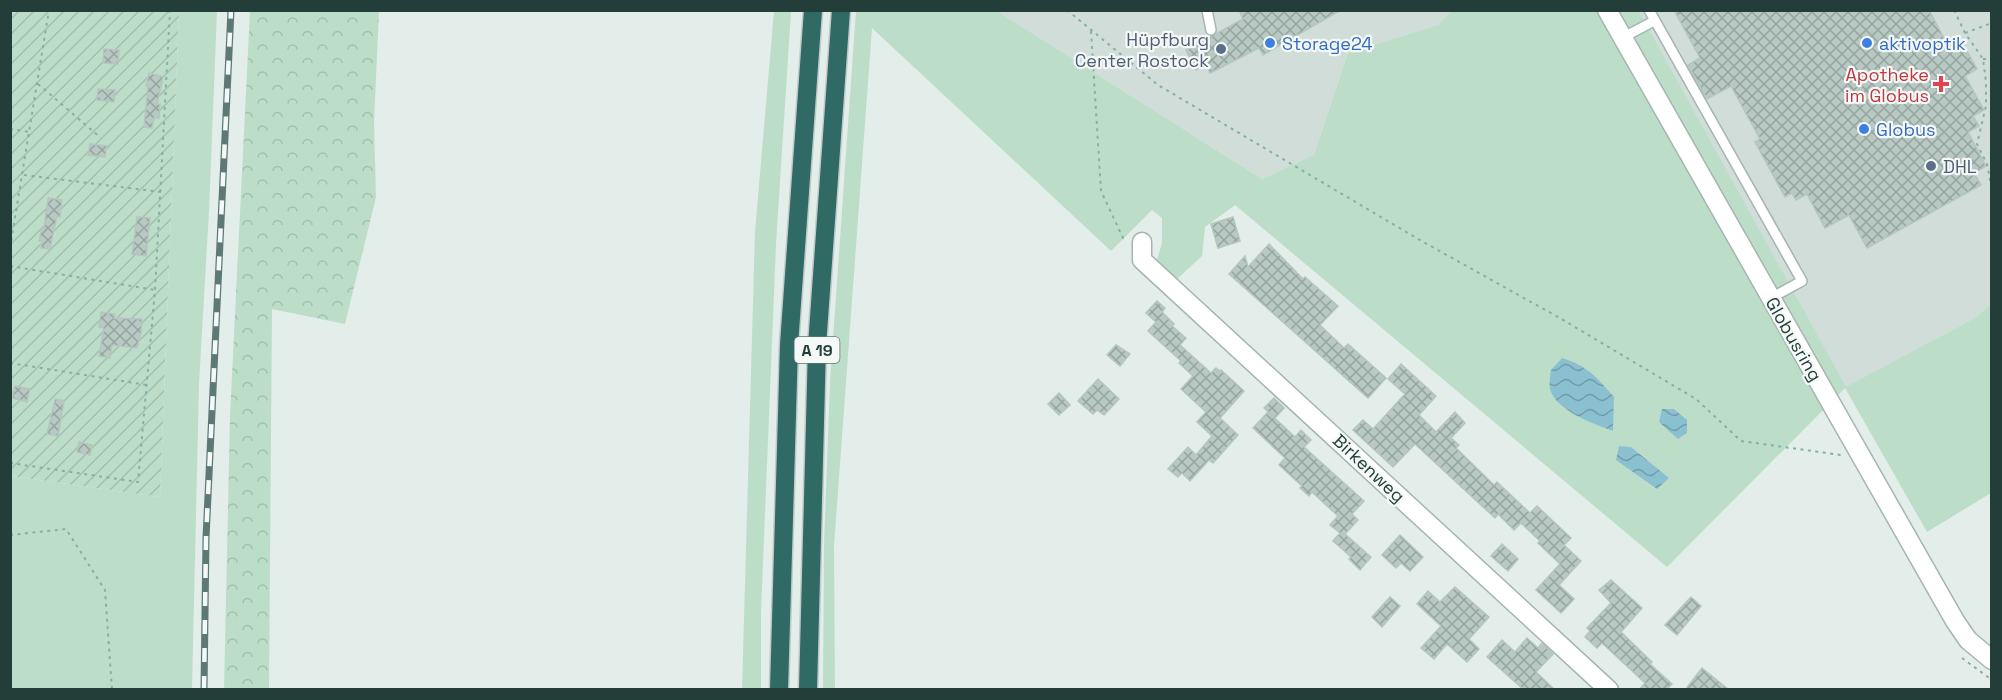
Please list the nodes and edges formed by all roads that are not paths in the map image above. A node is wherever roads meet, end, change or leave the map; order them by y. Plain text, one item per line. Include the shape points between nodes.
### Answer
1 (813, 10) edge
2 (842, 10) edge
3 (1207, 10) edge
4 (1607, 10) edge
5 (1649, 10) edge
6 (1654, 21) junction
7 (1211, 30) dead end
8 (1622, 38) junction
9 (1142, 242) road end
10 (1771, 298) junction
11 (1992, 660) edge
12 (779, 690) edge
13 (808, 690) edge
14 (1609, 690) edge

1 - 12 highway, A 19 via 789,345
2 - 13 highway, A 19 via 817,346
3 - 7 lane
4 - 8 street, Globusring
5 - 6 lane
6 - 8 lane
6 - 10 lane via 1802,281
8 - 10 street, Globusring
9 - 14 street, Birkenweg via 1142,260
10 - 11 street, Globusring via 1955,621 1968,640

